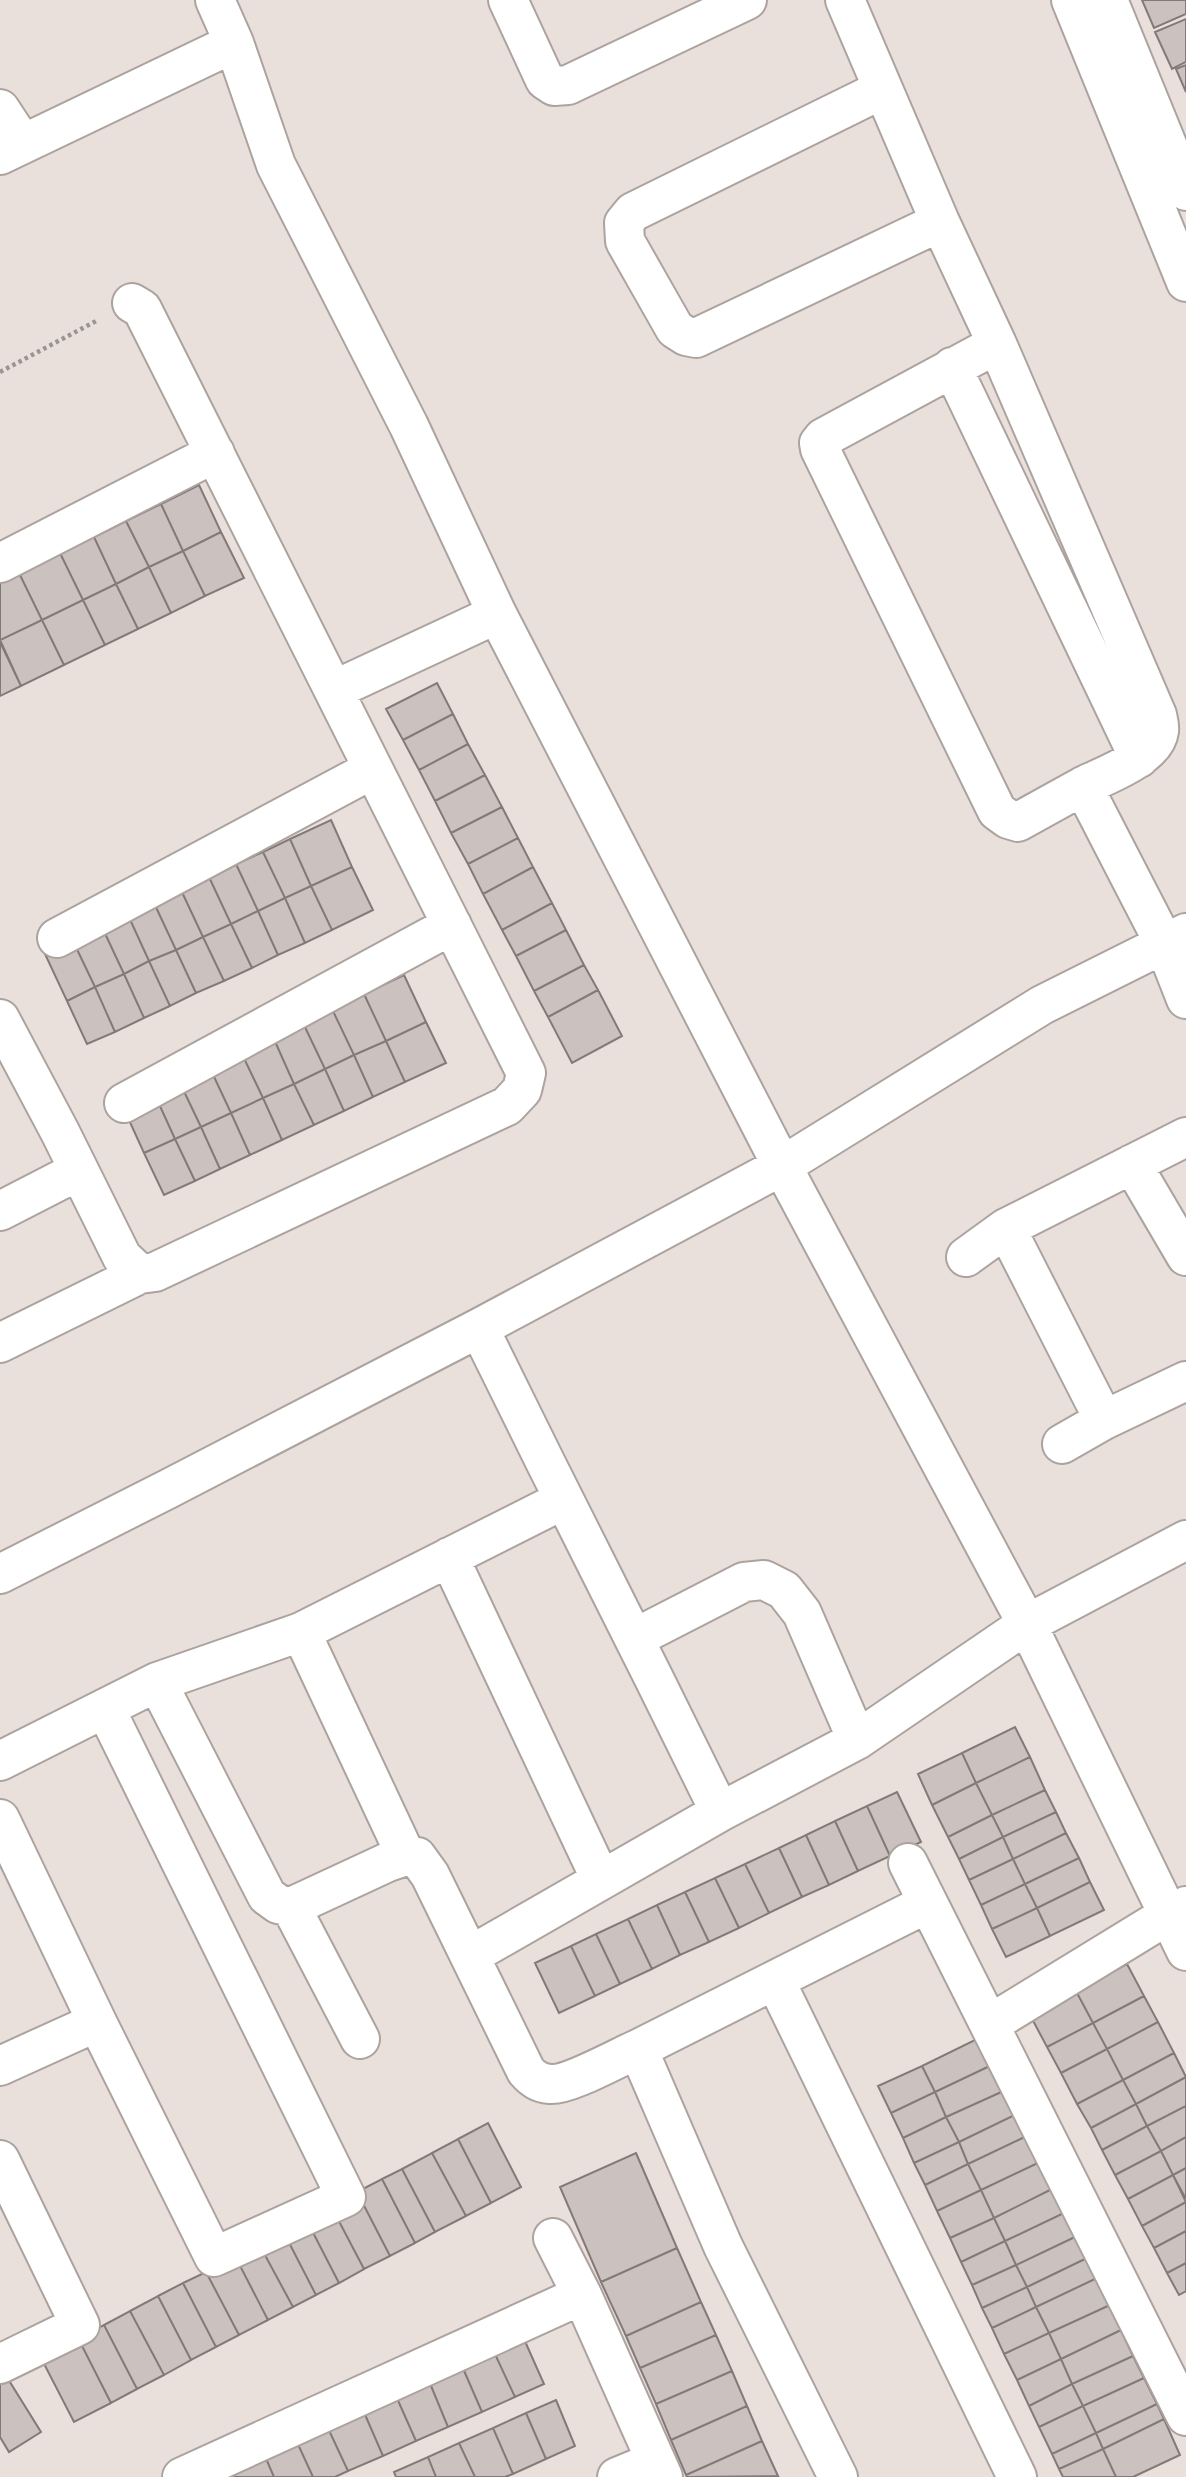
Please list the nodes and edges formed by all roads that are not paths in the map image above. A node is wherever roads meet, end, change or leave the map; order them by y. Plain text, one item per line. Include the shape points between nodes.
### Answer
1 (215, 0) edge
2 (508, 0) edge
3 (747, 0) edge
4 (845, 0) edge
5 (1072, 0) edge
6 (1108, 0) edge
7 (234, 43) junction
8 (883, 89) junction
9 (0, 108) edge
10 (11, 150) edge
11 (1186, 191) edge
12 (940, 222) junction
13 (1186, 282) edge
14 (132, 303) road end
15 (997, 344) junction
16 (952, 367) junction
17 (215, 453) junction
18 (0, 563) edge
19 (497, 614) junction
20 (334, 690) junction
21 (1139, 758) junction
22 (373, 769) junction
23 (1083, 786) junction
24 (452, 926) junction
25 (57, 938) dead end
26 (1175, 938) edge
27 (1186, 999) edge
28 (3, 1033) edge
29 (124, 1103) dead end
30 (1186, 1136) edge
31 (1132, 1164) junction
32 (782, 1166) junction
33 (78, 1171) junction
34 (0, 1211) edge
35 (1006, 1228) junction
36 (1186, 1256) edge
37 (966, 1257) dead end
38 (140, 1274) junction
39 (480, 1328) junction
40 (0, 1343) edge
41 (1186, 1381) edge
42 (1104, 1419) junction
43 (1062, 1444) dead end
44 (563, 1500) junction
45 (1186, 1540) edge
46 (449, 1557) junction
47 (0, 1574) edge
48 (1027, 1624) junction
49 (301, 1632) junction
50 (635, 1638) junction
51 (157, 1682) junction
52 (105, 1708) junction
53 (857, 1740) junction
54 (0, 1761) edge
55 (720, 1812) junction
56 (0, 1819) edge
57 (406, 1856) junction
58 (908, 1863) dead end
59 (601, 1880) junction
60 (928, 1903) junction
61 (291, 1907) junction
62 (1177, 1910) edge
63 (1186, 1951) edge
64 (471, 1955) junction
65 (775, 1980) junction
66 (97, 2022) junction
67 (990, 2024) junction
68 (360, 2039) dead end
69 (638, 2049) junction
70 (0, 2066) edge
71 (0, 2160) edge
72 (553, 2238) dead end
73 (582, 2295) junction
74 (0, 2364) edge
75 (1186, 2416) edge
76 (659, 2469) edge
77 (182, 2477) edge
78 (617, 2477) edge
79 (838, 2477) edge
80 (1017, 2477) edge

1 - 7 street
2 - 3 street via 545,80 554,86 568,85
4 - 8 street
5 - 13 street
6 - 11 street
7 - 10 street
7 - 19 street via 276,165 409,426
8 - 12 street
8 - 12 street via 634,212 624,223 625,241 675,329 696,338
9 - 10 street
12 - 15 street
14 - 17 street via 142,309
15 - 16 street
15 - 21 street via 1157,715 1157,740
16 - 21 street
16 - 23 street via 823,438 820,449 997,811 1018,822
17 - 18 street
17 - 20 street
19 - 20 street
19 - 32 street
20 - 22 street
21 - 23 street
22 - 24 street
22 - 25 street
23 - 26 street
24 - 29 street
24 - 38 street via 526,1073 522,1090 507,1105 155,1272
26 - 27 street
26 - 32 street via 1042,1005
28 - 33 street
30 - 31 street
31 - 35 street
31 - 36 street
32 - 39 street
32 - 48 street
33 - 34 street
33 - 38 street via 122,1257
35 - 37 street
35 - 42 street
38 - 40 street
39 - 44 street
39 - 47 street
41 - 42 street
42 - 43 street
44 - 46 street
44 - 50 street
45 - 48 street
46 - 49 street
46 - 59 street
48 - 53 street
48 - 62 street
49 - 51 street
49 - 57 street
50 - 53 street via 744,1582 764,1580 784,1590 802,1613
50 - 55 street
51 - 52 street
51 - 61 street via 267,1896 278,1905
52 - 54 street
52 - 66 street via 346,2197 214,2257
53 - 55 street
55 - 59 street
56 - 66 street
57 - 61 street
57 - 64 street via 417,1857 424,1865
58 - 60 street
59 - 64 street
60 - 65 street
60 - 67 street
61 - 68 street
62 - 63 street
62 - 67 street
64 - 69 street via 526,2071 536,2082 552,2085 571,2079
65 - 69 street
65 - 80 street
66 - 70 street
67 - 75 street
69 - 79 street via 723,2246
71 - 74 street via 80,2325
72 - 73 street
73 - 76 street
73 - 77 street
76 - 78 street

